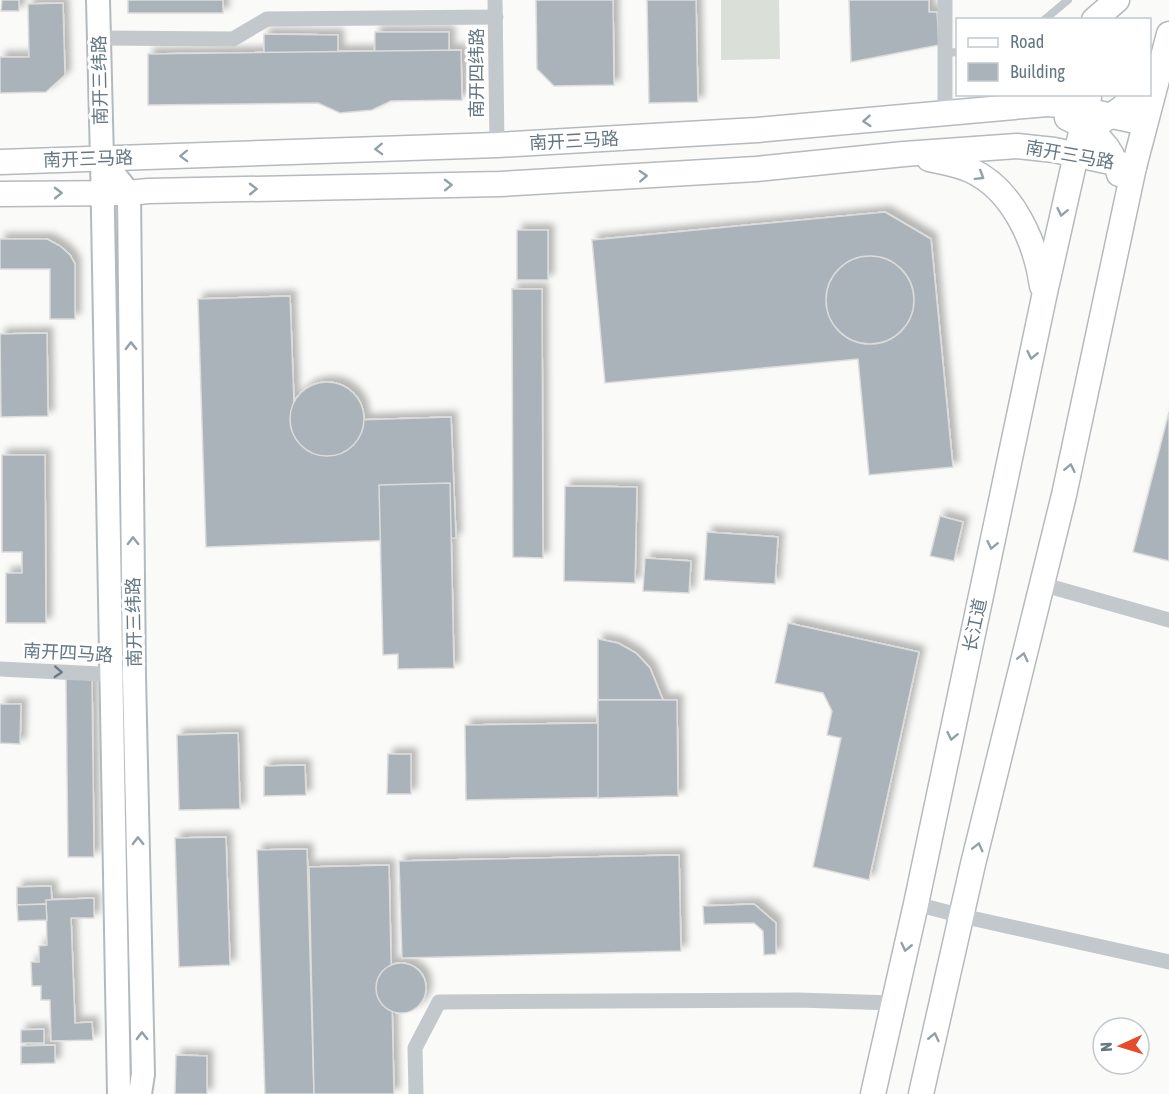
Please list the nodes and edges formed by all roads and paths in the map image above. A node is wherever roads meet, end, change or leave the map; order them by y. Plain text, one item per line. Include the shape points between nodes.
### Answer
1 (98, 0) edge
2 (495, 0) edge
3 (945, 0) edge
4 (1068, 0) edge
5 (1117, 0) edge
6 (1127, 0) edge
7 (496, 17) junction
8 (1046, 18) edge
9 (1096, 18) edge
10 (1118, 18) edge
11 (99, 38) junction
12 (1166, 41) edge
13 (951, 52) edge
14 (1151, 71) edge
15 (972, 96) edge
16 (1133, 96) edge
17 (935, 112) junction
18 (1112, 116) junction
19 (1084, 117) edge
20 (1145, 123) junction
21 (497, 145) junction
22 (1009, 147) junction
23 (904, 154) junction
24 (1075, 155) junction
25 (102, 159) junction
26 (0, 162) edge
27 (1125, 165) junction
28 (103, 193) junction
29 (129, 193) junction
30 (0, 194) edge
31 (1044, 297) junction
32 (1041, 584) junction
33 (1169, 620) edge
34 (0, 669) edge
35 (110, 675) junction
36 (134, 676) junction
37 (916, 904) junction
38 (962, 916) junction
39 (1169, 962) edge
40 (894, 1003) junction
41 (119, 1094) edge
42 (140, 1094) edge
43 (416, 1094) edge
44 (873, 1094) edge
45 (921, 1094) edge

1 - 11 street, 南开三纬路
2 - 7 street, 南开四纬路
3 - 13 street
4 - 8 lane
5 - 9 main road
6 - 10 main road
7 - 11 street via 267,19 232,39
7 - 21 street, 南开四纬路
11 - 25 street, 南开三纬路
12 - 14 main road
12 - 20 main road
13 - 17 street
15 - 17 main road
16 - 18 main road
17 - 19 main road, 南开三马路 via 1047,104 1060,105
17 -> 21 main road, 南开三马路 via 757,130
18 - 19 main road, 南开三马路
18 - 20 main road, 南开三马路
19 - 22 main road
19 - 24 main road, 长江道
19 - 27 main road
20 - 27 main road
21 -> 25 main road, 南开三马路
22 - 23 main road, 南开三马路
22 - 24 main road, 南开三马路
29 -> 23 main road, 南开三马路 via 500,184 756,169
23 -> 31 main road via 970,170 997,189 1032,244
24 - 27 main road, 南开三马路
24 -> 31 main road, 长江道
25 - 26 main road, 南开三马路
25 - 28 street, 南开三纬路
25 - 29 street
32 -> 27 main road via 1064,495 1122,222
28 - 29 main road, 南开三马路
30 -> 28 main road, 南开三马路
28 - 35 street, 南开三纬路
36 -> 29 street, 南开三纬路
31 -> 37 main road, 长江道
32 - 33 street
38 -> 32 main road
34 -> 35 street, 南开四马路
35 - 36 street, 南开四马路
35 - 41 street, 南开三纬路
42 -> 36 street, 南开三纬路 via 143,1074
37 - 38 street
37 -> 40 main road, 长江道
38 - 39 street
45 -> 38 main road
40 - 43 street via 439,1002 415,1048
40 - 44 main road, 长江道

